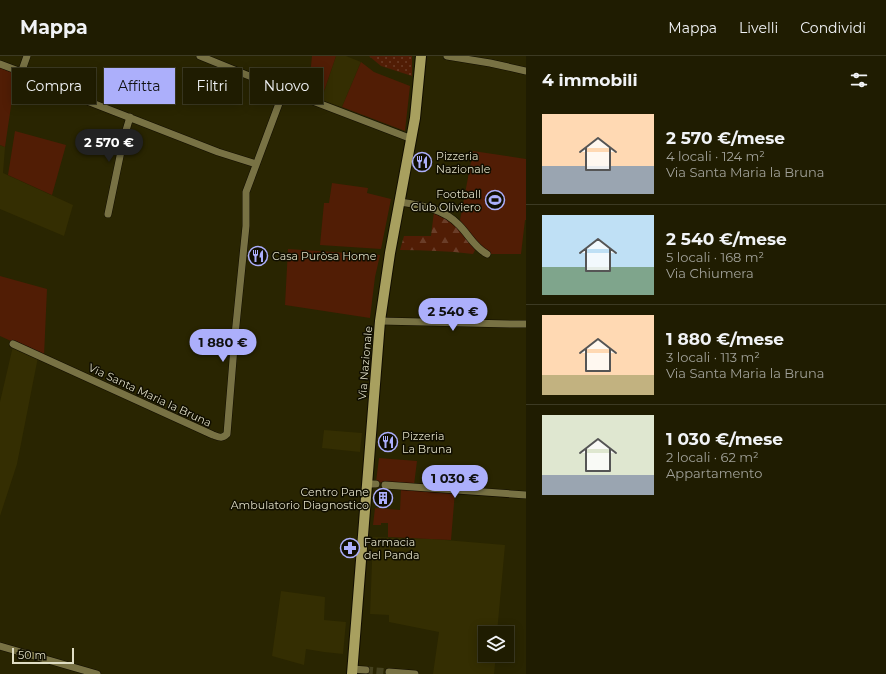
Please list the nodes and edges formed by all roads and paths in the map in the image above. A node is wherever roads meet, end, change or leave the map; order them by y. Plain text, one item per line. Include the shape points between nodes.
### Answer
1 (27, 56) edge
2 (200, 56) edge
3 (421, 56) edge
4 (447, 56) edge
5 (0, 64) edge
6 (12, 68) edge
7 (23, 68) edge
8 (526, 71) edge
9 (250, 76) edge
10 (96, 104) edge
11 (279, 104) edge
12 (321, 104) edge
13 (130, 117) junction
14 (412, 139) junction
15 (256, 164) junction
16 (400, 202) junction
17 (108, 214) dead end
18 (487, 254) dead end
19 (380, 321) junction
20 (526, 324) edge
21 (13, 344) dead end
22 (385, 485) dead end
23 (526, 495) edge
24 (0, 646) edge
25 (366, 670) dead end
26 (352, 672) edge
27 (389, 672) dead end
28 (97, 674) edge
29 (415, 674) edge

1 - 7 street
2 - 9 street
3 - 14 main road, Via Nazionale
4 - 8 street
5 - 6 street
10 - 13 street
11 - 15 street, Via Santa Maria la Bruna
12 - 14 street
13 - 15 street via 218,152
13 - 17 street
14 - 16 main road, Via Nazionale
15 - 21 street, Via Santa Maria la Bruna via 246,192 246,226 227,434 224,437 213,435
16 - 18 street via 431,208 446,215
16 - 19 main road, Via Nazionale
19 - 20 street
19 - 26 main road, Via Nazionale via 372,484
22 - 23 street
24 - 28 street
25 - 26 street
27 - 29 street

